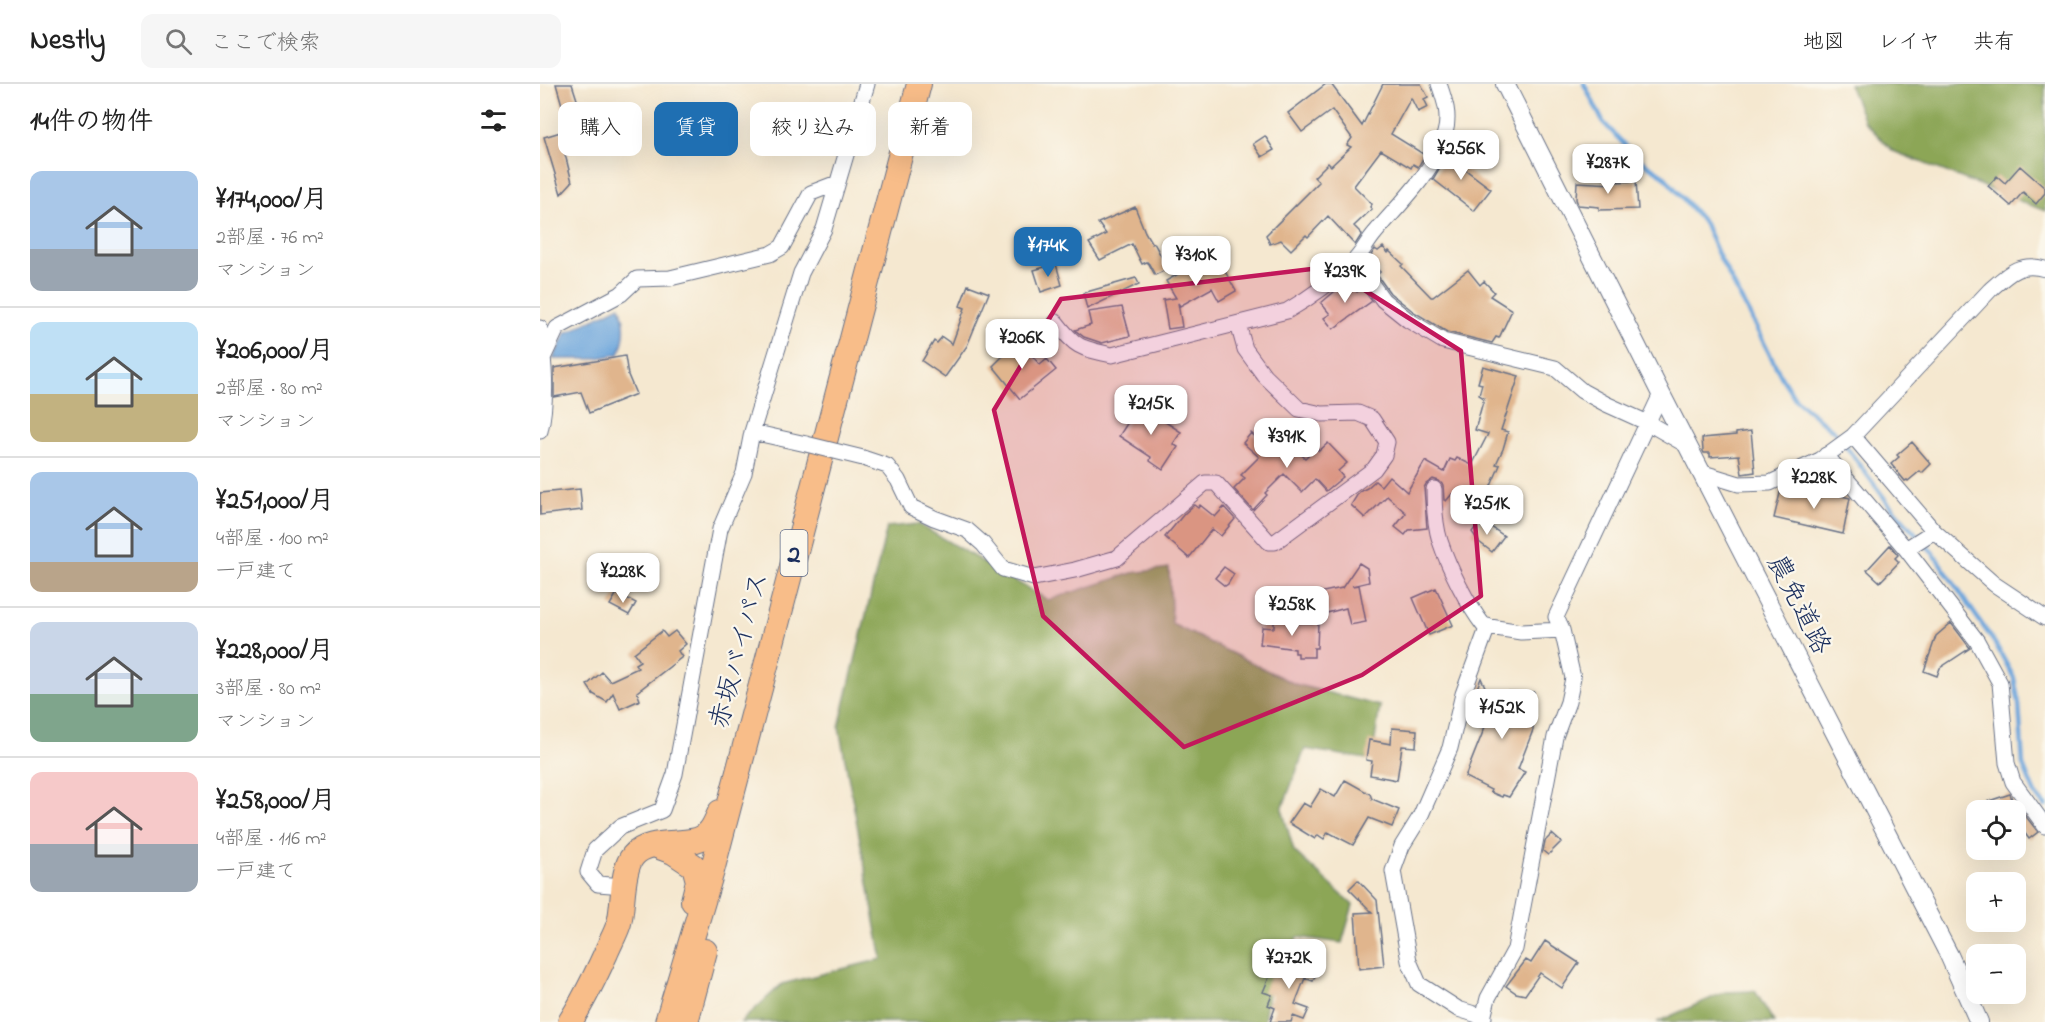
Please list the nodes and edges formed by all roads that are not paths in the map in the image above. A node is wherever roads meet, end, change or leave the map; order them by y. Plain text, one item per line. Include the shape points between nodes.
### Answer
1 (867, 84) edge
2 (919, 84) edge
3 (927, 84) edge
4 (1439, 84) edge
5 (1505, 84) edge
6 (837, 183) junction
7 (1354, 261) junction
8 (2045, 270) edge
9 (1056, 322) dead end
10 (1238, 324) junction
11 (540, 328) edge
12 (544, 356) junction
13 (1661, 394) junction
14 (1648, 423) junction
15 (540, 430) edge
16 (752, 432) junction
17 (1851, 438) junction
18 (1688, 446) junction
19 (1828, 453) junction
20 (1703, 473) junction
21 (1434, 489) dead end
22 (1930, 534) junction
23 (1906, 549) junction
24 (2045, 618) edge
25 (1488, 626) junction
26 (1562, 630) junction
27 (731, 792) junction
28 (2045, 826) edge
29 (654, 845) junction
30 (722, 860) junction
31 (624, 886) junction
32 (1483, 1019) edge
33 (570, 1022) edge
34 (667, 1022) edge
35 (677, 1022) edge
36 (686, 1022) edge
37 (1980, 1022) edge

1 - 6 street
2 - 27 highway, 赤坂バイパス / 2
3 - 30 highway, 赤坂バイパス / 2
4 - 7 street via 1448,109 1446,131 1437,156
5 - 13 street, 農免道路
6 - 12 street via 811,193 782,247 770,254 670,278 637,279 621,294 557,328
6 - 16 street via 824,229 801,273
7 - 10 street via 1309,298 1287,310
7 - 14 street via 1383,300 1443,341 1555,368 1582,390
8 - 17 street via 2034,266 2013,270
9 - 10 street via 1072,342 1112,355
10 - 16 street, bridge via 1245,349 1263,375 1299,409 1322,414 1358,413 1372,419 1387,442 1374,469 1275,542 1269,542 1216,483 1205,483 1117,558 1034,578 1003,570 967,530 911,507 887,466
11 - 12 street
12 - 15 street
13 - 14 street
13 - 18 street, 農免道路
14 - 18 street
14 - 26 street via 1556,617
16 - 31 street via 744,473 720,529 675,774 662,810 620,827 595,850 588,872 598,884
17 - 19 street
17 - 22 street
18 - 20 street, 農免道路
19 - 20 street via 1770,483 1739,484
19 - 23 street
20 - 37 street, 農免道路
21 - 25 street via 1440,541 1471,610
22 - 23 street
22 - 24 street
23 - 28 street via 1964,622 2000,683 2007,764 2013,782
25 - 26 street via 1521,632
25 - 32 street via 1463,694 1450,748 1393,871 1409,961 1419,984 1458,1010
26 - 32 street via 1573,678 1555,737 1515,949 1488,998
27 - 29 highway via 709,833 694,842
27 - 34 highway, 赤坂バイパス / 2
29 - 31 highway via 631,858
29 - 34 highway via 694,866 698,881 674,970
30 - 35 highway, 赤坂バイパス / 2
30 - 36 highway via 716,907
31 - 33 highway via 619,924

